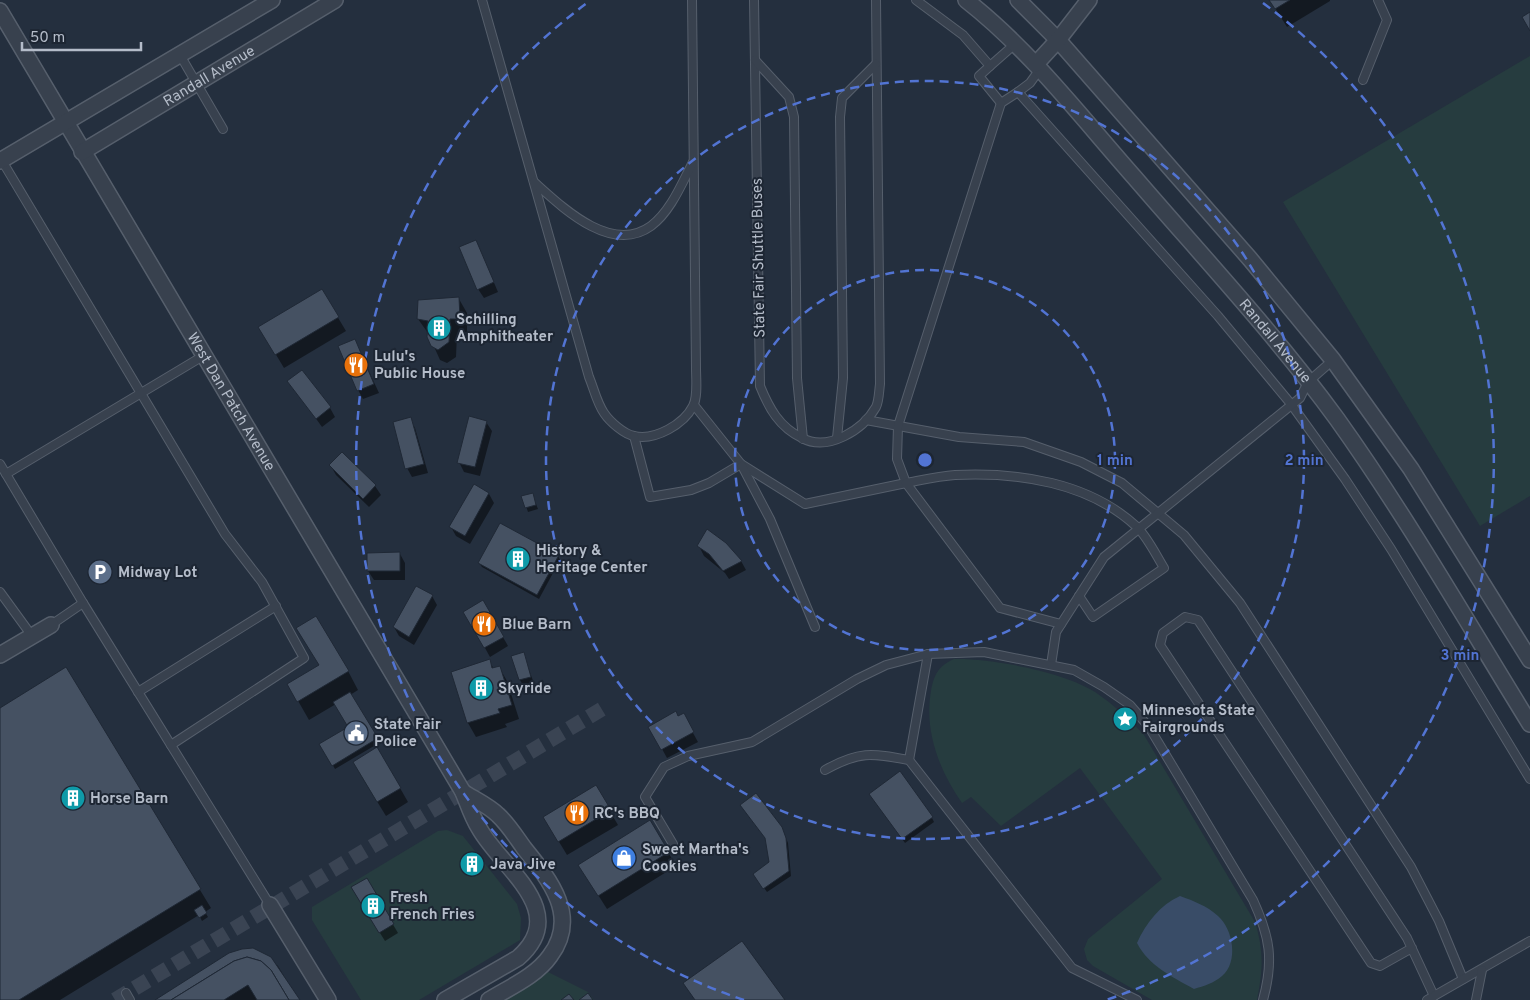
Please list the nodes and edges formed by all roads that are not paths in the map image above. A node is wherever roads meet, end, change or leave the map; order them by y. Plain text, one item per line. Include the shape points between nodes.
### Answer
1 (272, 0) edge
2 (335, 0) edge
3 (482, 0) edge
4 (692, 0) edge
5 (754, 0) edge
6 (876, 0) edge
7 (916, 0) edge
8 (966, 0) edge
9 (1018, 0) edge
10 (1089, 0) edge
11 (1378, 0) edge
12 (0, 11) edge
13 (1058, 40) junction
14 (1015, 44) junction
15 (180, 55) junction
16 (755, 60) junction
17 (876, 64) junction
18 (990, 66) junction
19 (1038, 67) junction
20 (1364, 80) dead end
21 (197, 83) junction
22 (1018, 92) junction
23 (1000, 103) junction
24 (65, 123) junction
25 (223, 129) dead end
26 (82, 152) junction
27 (0, 160) edge
28 (694, 160) junction
29 (534, 182) junction
30 (203, 356) junction
31 (1333, 360) junction
32 (1308, 382) junction
33 (140, 393) junction
34 (1290, 404) junction
35 (694, 405) junction
36 (866, 420) junction
37 (898, 426) junction
38 (634, 436) junction
39 (837, 438) junction
40 (803, 439) junction
41 (0, 464) edge
42 (742, 464) junction
43 (6, 474) junction
44 (906, 483) junction
45 (1158, 511) junction
46 (1138, 528) junction
47 (0, 592) edge
48 (1079, 596) junction
49 (83, 603) junction
50 (276, 606) junction
51 (51, 624) joint
52 (1061, 624) junction
53 (815, 626) dead end
54 (32, 636) junction
55 (928, 654) junction
56 (0, 655) edge
57 (1530, 660) edge
58 (1051, 666) junction
59 (138, 692) junction
60 (1530, 724) edge
61 (171, 745) junction
62 (909, 760) junction
63 (824, 770) dead end
64 (1530, 779) edge
65 (463, 792) junction
66 (673, 844) dead end
67 (270, 906) joint
68 (1530, 941) edge
69 (1412, 948) junction
70 (1482, 970) junction
71 (1463, 979) junction
72 (1431, 998) edge
73 (328, 1000) edge
74 (445, 1000) edge
75 (489, 1000) edge
76 (1137, 1000) edge
77 (1263, 1000) edge
78 (1476, 1000) edge

1 - 15 street
2 - 21 street, Randall Avenue
3 - 29 lane
4 - 28 lane
5 - 16 lane, State Fair Shuttle Buses
6 - 17 lane
7 - 18 lane via 963,35
8 - 14 street, Randall Avenue
9 - 13 street
10 - 13 street
11 - 20 lane via 1386,20
12 - 24 street, West Dan Patch Avenue
13 - 19 street
13 - 31 street via 1250,259
14 - 18 lane
14 - 19 street, Randall Avenue
15 - 21 lane
15 - 24 street
16 - 40 lane via 789,97 794,117 797,378
16 - 40 lane, State Fair Shuttle Buses via 760,386 770,411
17 - 36 lane via 880,384 877,405
17 - 39 lane via 842,98 840,117 843,378
18 - 23 lane via 979,76
19 - 22 lane via 1030,83
19 - 32 street, Randall Avenue via 1230,287
21 - 25 lane
21 - 26 street, Randall Avenue
22 - 23 lane
22 - 34 lane via 1212,310
23 - 37 lane
24 - 26 street, West Dan Patch Avenue
24 - 27 street
26 - 30 street, West Dan Patch Avenue
27 - 33 lane
28 - 29 lane via 678,191 652,225 622,236 608,233 577,217
28 - 35 lane
29 - 38 lane via 593,386 604,413 615,425
30 - 33 lane
30 - 65 street, West Dan Patch Avenue
31 - 32 lane
31 - 57 street via 1422,486
32 - 34 lane via 1300,398
32 - 60 street, Randall Avenue via 1384,489
33 - 43 lane
33 - 50 lane via 225,534
34 - 45 lane
34 - 64 lane via 1391,549
35 - 38 lane via 666,431 652,436
35 - 42 lane
36 - 37 lane
36 - 39 lane
37 - 44 lane via 897,460
37 - 45 lane via 959,437 1024,442 1081,462 1122,483
38 - 42 lane via 650,497 691,490
39 - 40 lane via 825,444
41 - 43 lane
42 - 44 lane via 805,504
42 - 53 lane via 770,519
43 - 49 lane
44 - 46 lane via 954,475 1020,476 1085,493 1116,510
44 - 52 lane via 1000,608
45 - 46 lane
45 - 71 lane via 1216,572 1264,639 1411,867 1439,921
46 - 48 lane via 1104,557
46 - 48 lane via 1164,568 1093,617
47 - 54 lane
48 - 52 lane
49 - 51 lane
49 - 59 lane
50 - 59 lane
50 - 61 lane via 304,658
51 - 54 street
52 - 58 lane via 1056,632
54 - 56 street
55 - 58 lane via 984,652
55 - 62 lane
55 - 66 lane via 879,669 752,742 688,756 664,767 645,797
58 - 77 lane via 1074,670 1104,687 1130,705 1149,727 1253,900 1266,928 1269,972
59 - 61 lane
61 - 67 lane
62 - 63 lane via 862,754 846,758
62 - 76 lane via 1072,968
65 - 74 street, West Dan Patch Avenue via 479,829 533,899 538,921 534,942 518,958
65 - 75 street, West Dan Patch Avenue via 498,814 546,876 559,900 561,926 555,948 544,965
67 - 73 street
68 - 70 lane
69 - 69 lane via 1380,966 1371,963 1160,645 1163,634 1185,617 1198,620
69 - 72 lane
70 - 71 lane
70 - 78 lane
71 - 72 lane

